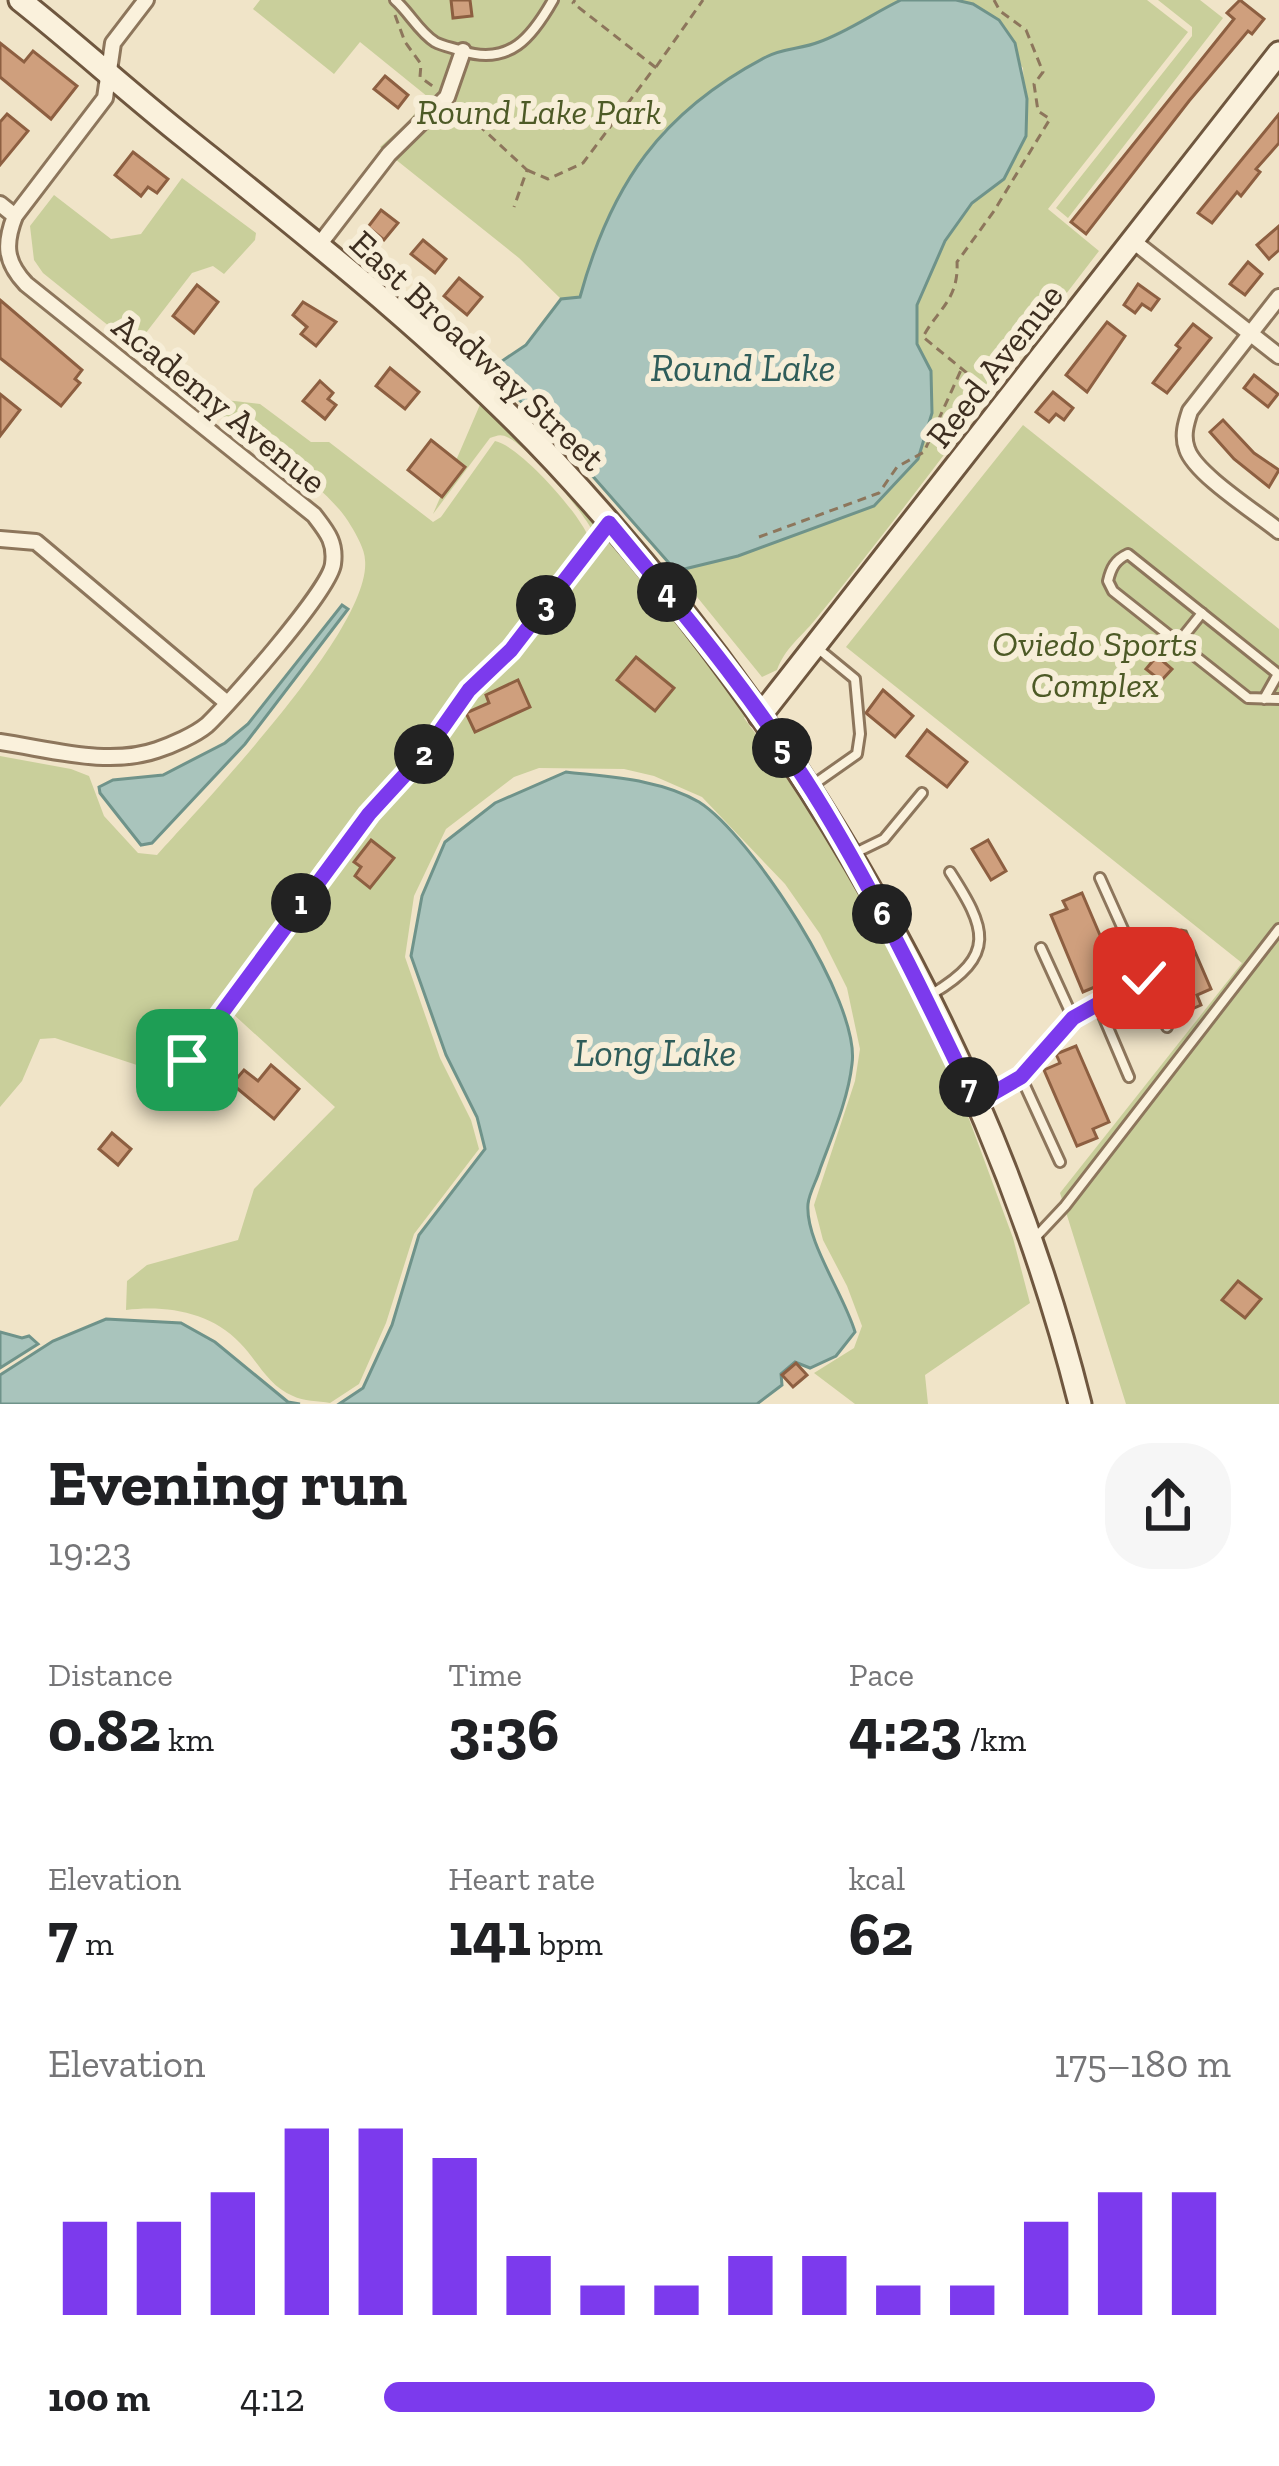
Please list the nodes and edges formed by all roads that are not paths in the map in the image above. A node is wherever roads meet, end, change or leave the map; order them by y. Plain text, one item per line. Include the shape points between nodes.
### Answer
1 (20, 0) edge
2 (146, 0) edge
3 (553, 0) edge
4 (399, 2) edge
5 (463, 51) junction
6 (1279, 53) edge
7 (108, 72) junction
8 (0, 204) edge
9 (14, 216) junction
10 (1133, 241) junction
11 (319, 245) junction
12 (1279, 297) edge
13 (1250, 334) junction
14 (1279, 356) edge
15 (609, 523) junction
16 (1279, 531) edge
17 (0, 539) edge
18 (1202, 614) junction
19 (1178, 643) junction
20 (815, 646) junction
21 (1264, 699) junction
22 (1279, 699) edge
23 (226, 703) junction
24 (760, 716) junction
25 (0, 742) edge
26 (808, 788) junction
27 (922, 793) dead end
28 (850, 856) junction
29 (950, 872) dead end
30 (1100, 878) dead end
31 (1279, 929) edge
32 (1041, 948) dead end
33 (1144, 978) junction
34 (926, 998) junction
35 (1098, 1004) junction
36 (1073, 1018) junction
37 (1167, 1027) dead end
38 (187, 1060) dead end
39 (1021, 1077) junction
40 (1129, 1077) dead end
41 (976, 1103) junction
42 (1060, 1162) dead end
43 (1034, 1240) junction
44 (1080, 1404) edge

1 - 7 main road, East Broadway Street
2 - 7 street via 112,43
3 - 5 lane via 520,44 481,57
4 - 5 lane via 434,42
5 - 11 street via 447,97 389,154
6 - 10 main road, Reed Avenue
7 - 9 street via 105,98
7 - 11 main road, East Broadway Street
8 - 9 street
9 - 23 street, Academy Avenue via 7,236 14,272 314,515 334,540 333,570 317,597
10 - 13 street
10 - 20 main road, Reed Avenue
11 - 15 main road, East Broadway Street via 459,367
12 - 13 street
13 - 14 street
13 - 16 street via 1190,411 1187,451
15 - 24 main road, East Broadway Street
15 - 38 street via 354,832
17 - 23 street via 36,542
18 - 19 lane
18 - 19 lane via 1128,554 1111,567 1113,591
18 - 21 lane via 1278,674
19 - 21 lane via 1248,698
20 - 24 main road, Reed Avenue
20 - 26 lane via 855,679 860,734 857,754
21 - 22 lane
23 - 25 street, Academy Avenue via 204,728 129,756
24 - 26 main road, East Broadway Street
26 - 28 main road, East Broadway Street
27 - 28 lane via 884,838
28 - 34 main road, East Broadway Street
29 - 34 lane via 976,914 976,955 960,977
30 - 33 lane
31 - 43 lane
32 - 36 lane
33 - 35 lane
33 - 37 lane
34 - 41 main road, East Broadway Street
35 - 36 lane
35 - 40 lane
36 - 39 lane
39 - 41 lane
39 - 42 lane
41 - 43 main road, East Broadway Street
43 - 44 main road, East Broadway Street

